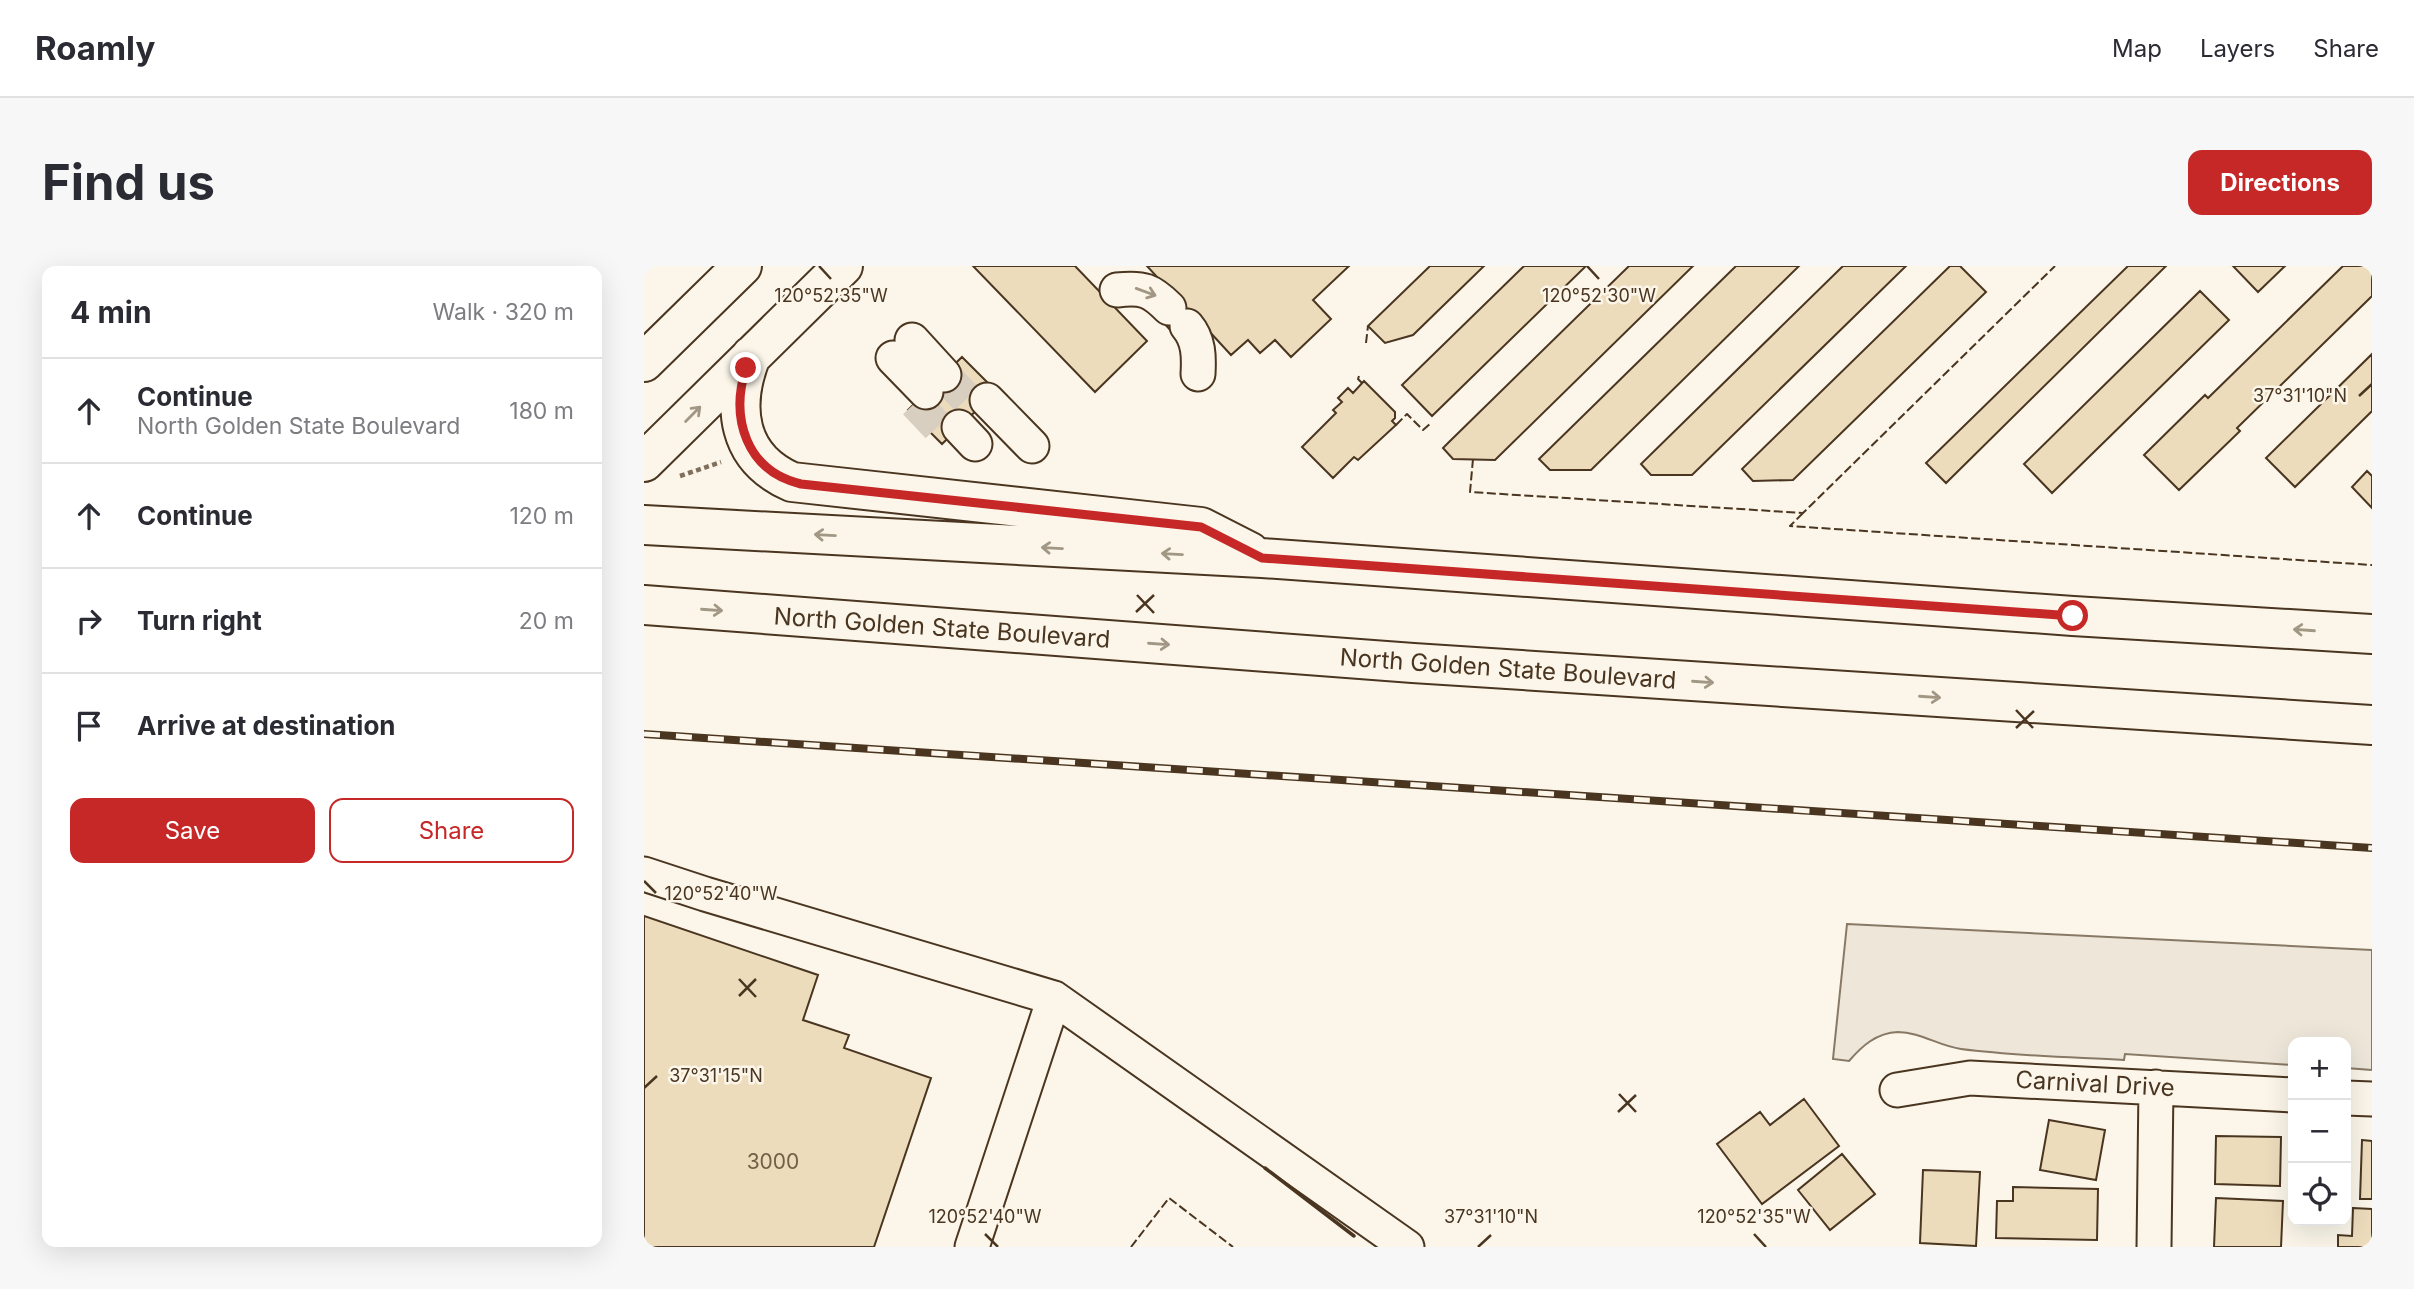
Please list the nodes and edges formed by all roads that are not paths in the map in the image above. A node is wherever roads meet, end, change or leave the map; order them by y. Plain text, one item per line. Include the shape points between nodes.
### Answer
1 (741, 266) edge
2 (843, 266) edge
3 (1117, 290) dead end
4 (644, 332) edge
5 (902, 349) joint
6 (751, 356) junction
7 (644, 362) edge
8 (1198, 374) dead end
9 (967, 427) tunnel mouth
10 (1021, 446) dead end
11 (661, 469) edge
12 (644, 525) edge
13 (1262, 558) junction
14 (644, 605) edge
15 (2372, 634) edge
16 (2372, 725) edge
17 (644, 874) edge
18 (1054, 998) junction
19 (2156, 1087) junction
20 (1897, 1090) dead end
21 (2288, 1095) edge
22 (2351, 1098) edge
23 (2372, 1099) edge
24 (972, 1247) edge
25 (1407, 1247) edge
26 (2154, 1247) edge

1 - 4 main road via 682,295
1 - 7 main road
2 - 6 main road
3 -> 8 street via 1154,293 1178,317 1193,333 1199,353
5 - 5 street via 935,384
11 -> 6 main road
6 - 13 main road via 739,400 743,430 760,460 792,482 1201,527
9 - 10 street
13 -> 12 main road
15 -> 13 main road
14 -> 16 main road, North Golden State Boulevard via 1413,663
17 - 18 street
18 - 24 street
18 - 25 street
19 - 20 street, Carnival Drive via 1970,1079
19 - 21 street, Carnival Drive
19 - 26 street
22 - 23 street

